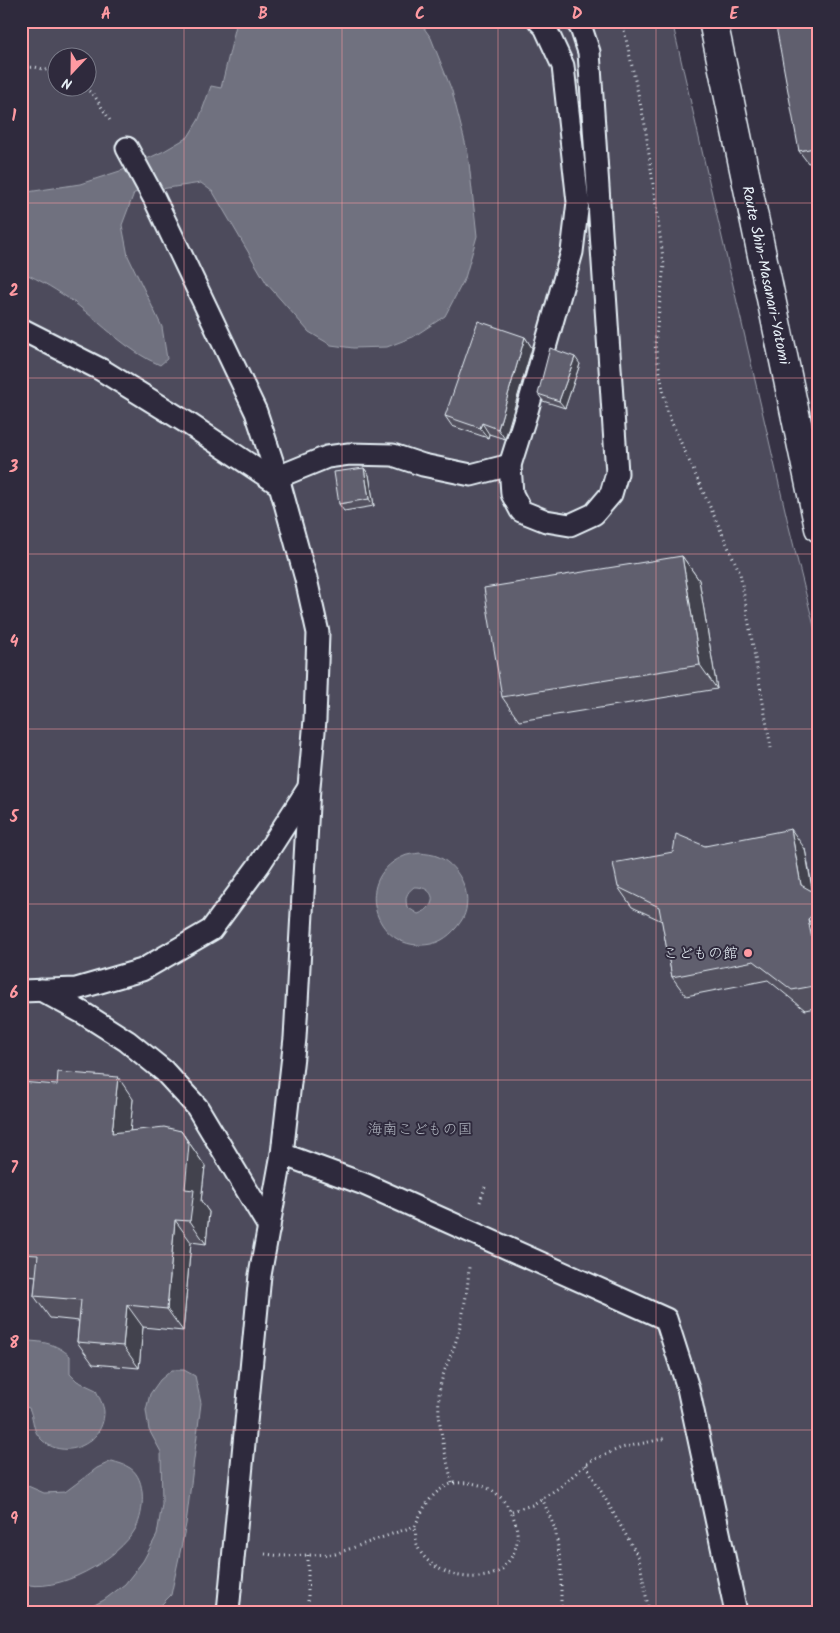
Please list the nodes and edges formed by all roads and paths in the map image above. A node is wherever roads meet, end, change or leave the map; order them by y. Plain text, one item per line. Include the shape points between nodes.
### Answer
1 (539, 21) edge
2 (576, 21) edge
3 (622, 21) edge
4 (713, 21) edge
5 (21, 68) edge
6 (48, 70) edge
7 (96, 98) edge
8 (127, 148) joint
9 (21, 329) edge
10 (510, 466) junction
11 (279, 481) junction
12 (819, 528) edge
13 (771, 748) dead end
14 (309, 787) junction
15 (31, 991) edge
16 (282, 1154) junction
17 (269, 1227) junction
18 (471, 1231) junction
19 (675, 1436) dead end
20 (586, 1465) junction
21 (452, 1483) junction
22 (542, 1498) junction
23 (512, 1511) junction
24 (415, 1526) junction
25 (234, 1551) junction
26 (308, 1555) junction
27 (228, 1612) edge
28 (308, 1612) edge
29 (561, 1612) edge
30 (648, 1612) edge
31 (736, 1612) edge

1 - 10 lane via 545,26 563,66 578,202 572,252
2 - 10 lane via 588,52 617,473 611,494 594,514 570,525 546,521 521,511 512,494
3 - 13 path via 645,125 664,265 655,345 667,412 740,573
4 - 12 main road, Route Shin-Masanari-Yatomi
5 - 6 path
7 - 8 path
8 - 11 lane via 256,412
9 - 11 lane via 100,369
10 - 11 lane via 471,475 393,455 349,454 327,457
11 - 14 lane via 318,633
14 - 15 lane via 259,865 211,930 142,970 76,989
14 - 16 lane via 296,1038
15 - 17 lane via 82,1013 164,1071 197,1107
16 - 17 lane
16 - 18 lane via 364,1184
17 - 25 lane via 260,1275
18 - 21 path via 468,1288 438,1395 439,1421
18 - 31 lane via 666,1319 688,1388
19 - 20 path via 621,1448
20 - 22 path
20 - 30 path via 639,1558
21 - 23 path via 477,1484 494,1491
21 - 24 path via 437,1492 423,1507
22 - 23 path
22 - 29 path via 555,1529 561,1565
23 - 24 path via 517,1527 517,1545 512,1558 499,1572 482,1577 464,1577 431,1565 420,1552
24 - 26 path via 335,1554
25 - 26 path
25 - 27 lane
26 - 28 path

